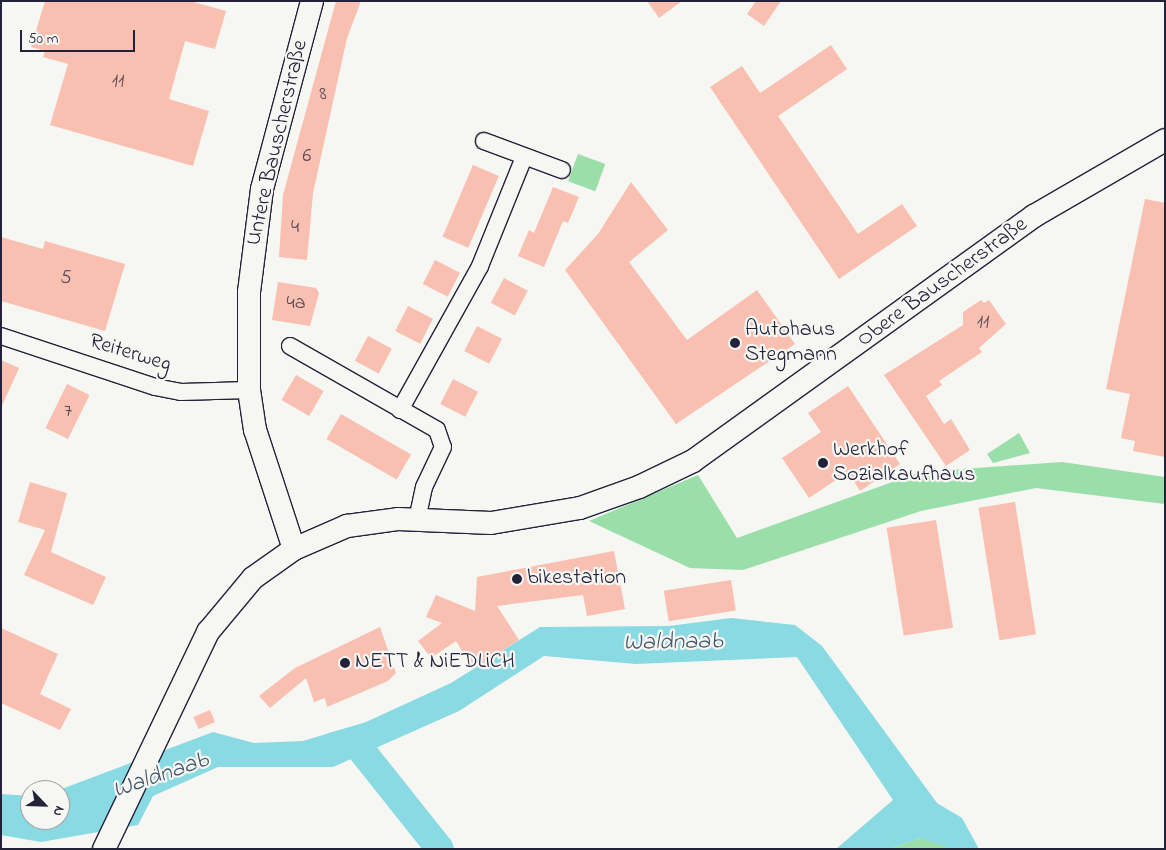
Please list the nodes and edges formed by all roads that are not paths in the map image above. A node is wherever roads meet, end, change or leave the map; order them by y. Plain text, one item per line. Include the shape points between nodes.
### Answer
1 (312, 1) edge
2 (1165, 140) edge
3 (484, 142) dead end
4 (524, 157) junction
5 (562, 170) dead end
6 (1, 336) edge
7 (290, 346) dead end
8 (249, 390) junction
9 (400, 410) junction
10 (417, 521) junction
11 (294, 549) junction
12 (108, 840) edge

1 - 8 street, Untere Bauscherstraße via 262,189 248,292
2 - 10 street, Obere Bauscherstraße via 1034,216 693,461 640,487 580,508 491,523
3 - 4 street
4 - 5 street
4 - 9 street via 480,266
6 - 8 street, Reiterweg via 155,387 181,392
7 - 9 street
8 - 11 street, Untere Bauscherstraße via 255,430
9 - 10 street via 437,430 443,439 418,505
10 - 11 street, Obere Bauscherstraße via 347,526
11 - 12 street, Obere Bauscherstraße via 253,578 208,632

